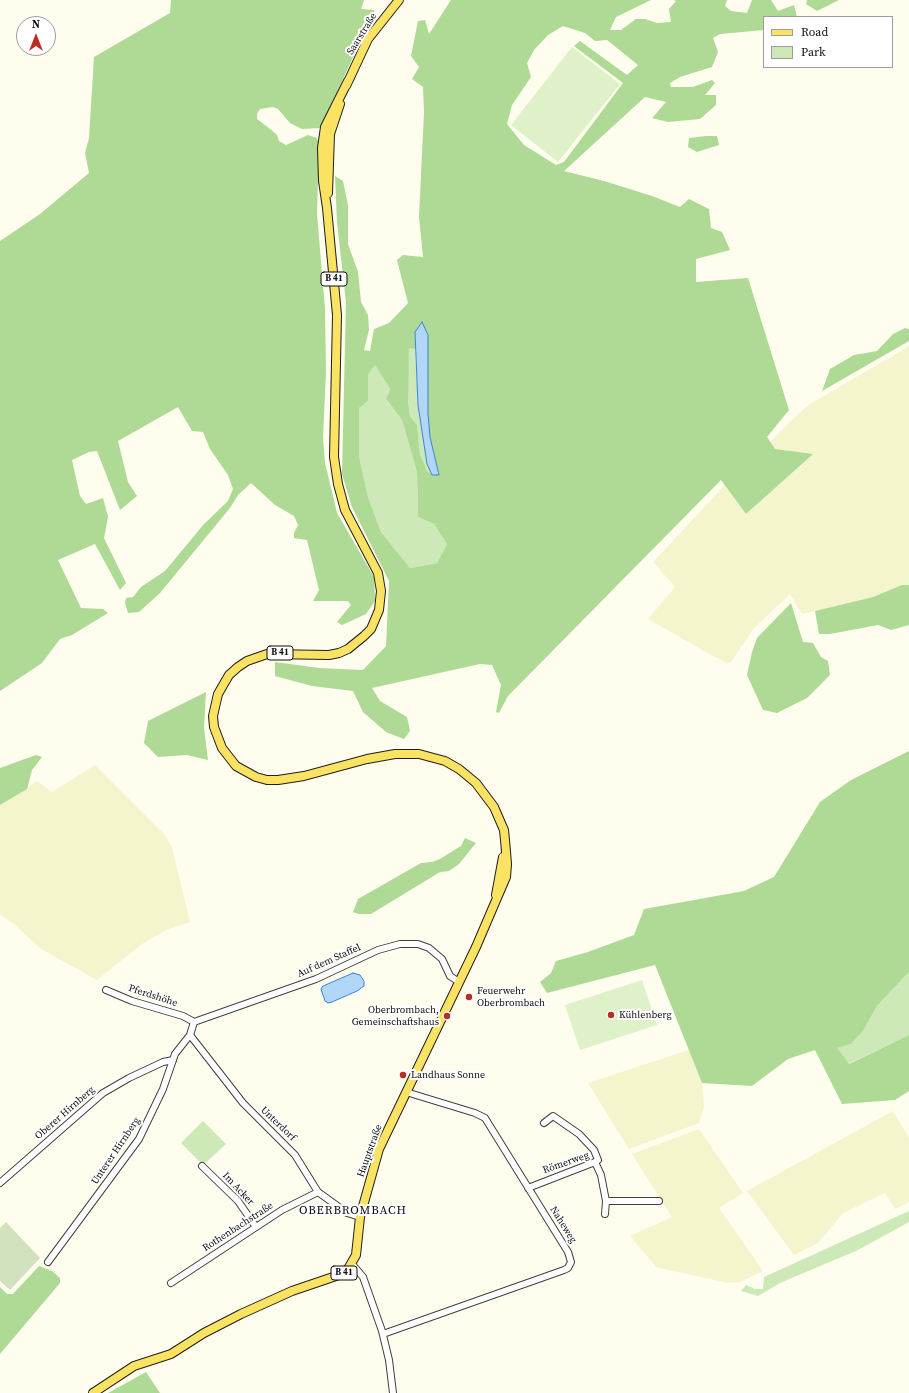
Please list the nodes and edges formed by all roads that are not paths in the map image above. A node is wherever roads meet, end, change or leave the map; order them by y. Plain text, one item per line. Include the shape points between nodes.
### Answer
1 (399, 0) edge
2 (495, 902) joint
3 (459, 982) junction
4 (106, 990) dead end
5 (194, 1022) junction
6 (190, 1035) junction
7 (173, 1060) junction
8 (406, 1092) junction
9 (544, 1123) dead end
10 (595, 1162) junction
11 (202, 1166) dead end
12 (0, 1183) edge
13 (528, 1188) junction
14 (318, 1192) junction
15 (606, 1201) junction
16 (659, 1201) dead end
17 (605, 1214) dead end
18 (360, 1217) junction
19 (256, 1227) junction
20 (48, 1262) dead end
21 (352, 1264) junction
22 (171, 1283) dead end
23 (383, 1334) junction
24 (93, 1393) edge
25 (393, 1393) edge

1 - 2 main road, Saarstraße / B 41 via 368,39 329,117 323,135 323,181 337,321 334,445 336,471 345,510 378,573 381,591 379,610 371,629 352,646 339,653 267,654 247,661 229,675 218,694 213,716 217,738 236,766 267,780 304,776 395,754 433,757 460,769 480,787 494,807 504,830 506,876
2 - 3 main road, Hauptstraße / B 41
3 - 5 street, Auf dem Staffel via 450,976 442,959 429,948 418,944 400,944 378,950 316,979
3 - 8 main road, Hauptstraße / B 41
4 - 5 street, Pferdshöhe
5 - 6 street, Unterer Hirnberg
6 - 7 street, Unterer Hirnberg
6 - 14 street, Unterdorf via 240,1099 295,1155
7 - 12 street, Oberer Hirnberg via 129,1078 103,1093
7 - 20 street, Unterer Hirnberg via 163,1089 139,1139
8 - 13 street, Naheweg via 485,1118
8 - 18 main road, Hauptstraße / B 41 via 379,1149
9 - 10 street via 553,1116 579,1134 594,1150 598,1160
10 - 13 street, Römerweg
10 - 15 street, Römerweg via 601,1175
11 - 19 street, Im Acker via 238,1201
13 - 23 street, Naheweg via 571,1257 568,1268
14 - 18 street, Unterdorf via 347,1213
14 - 19 street, Rothenbachstraße via 282,1210
15 - 16 street
15 - 17 street, Römerweg
18 - 21 main road, Hauptstraße / B 41 via 358,1250
19 - 22 street, Rothenbachstraße
21 - 23 street via 363,1277
21 - 24 main road, B 41 via 339,1275 292,1291 204,1333 178,1351 134,1366
23 - 25 street

